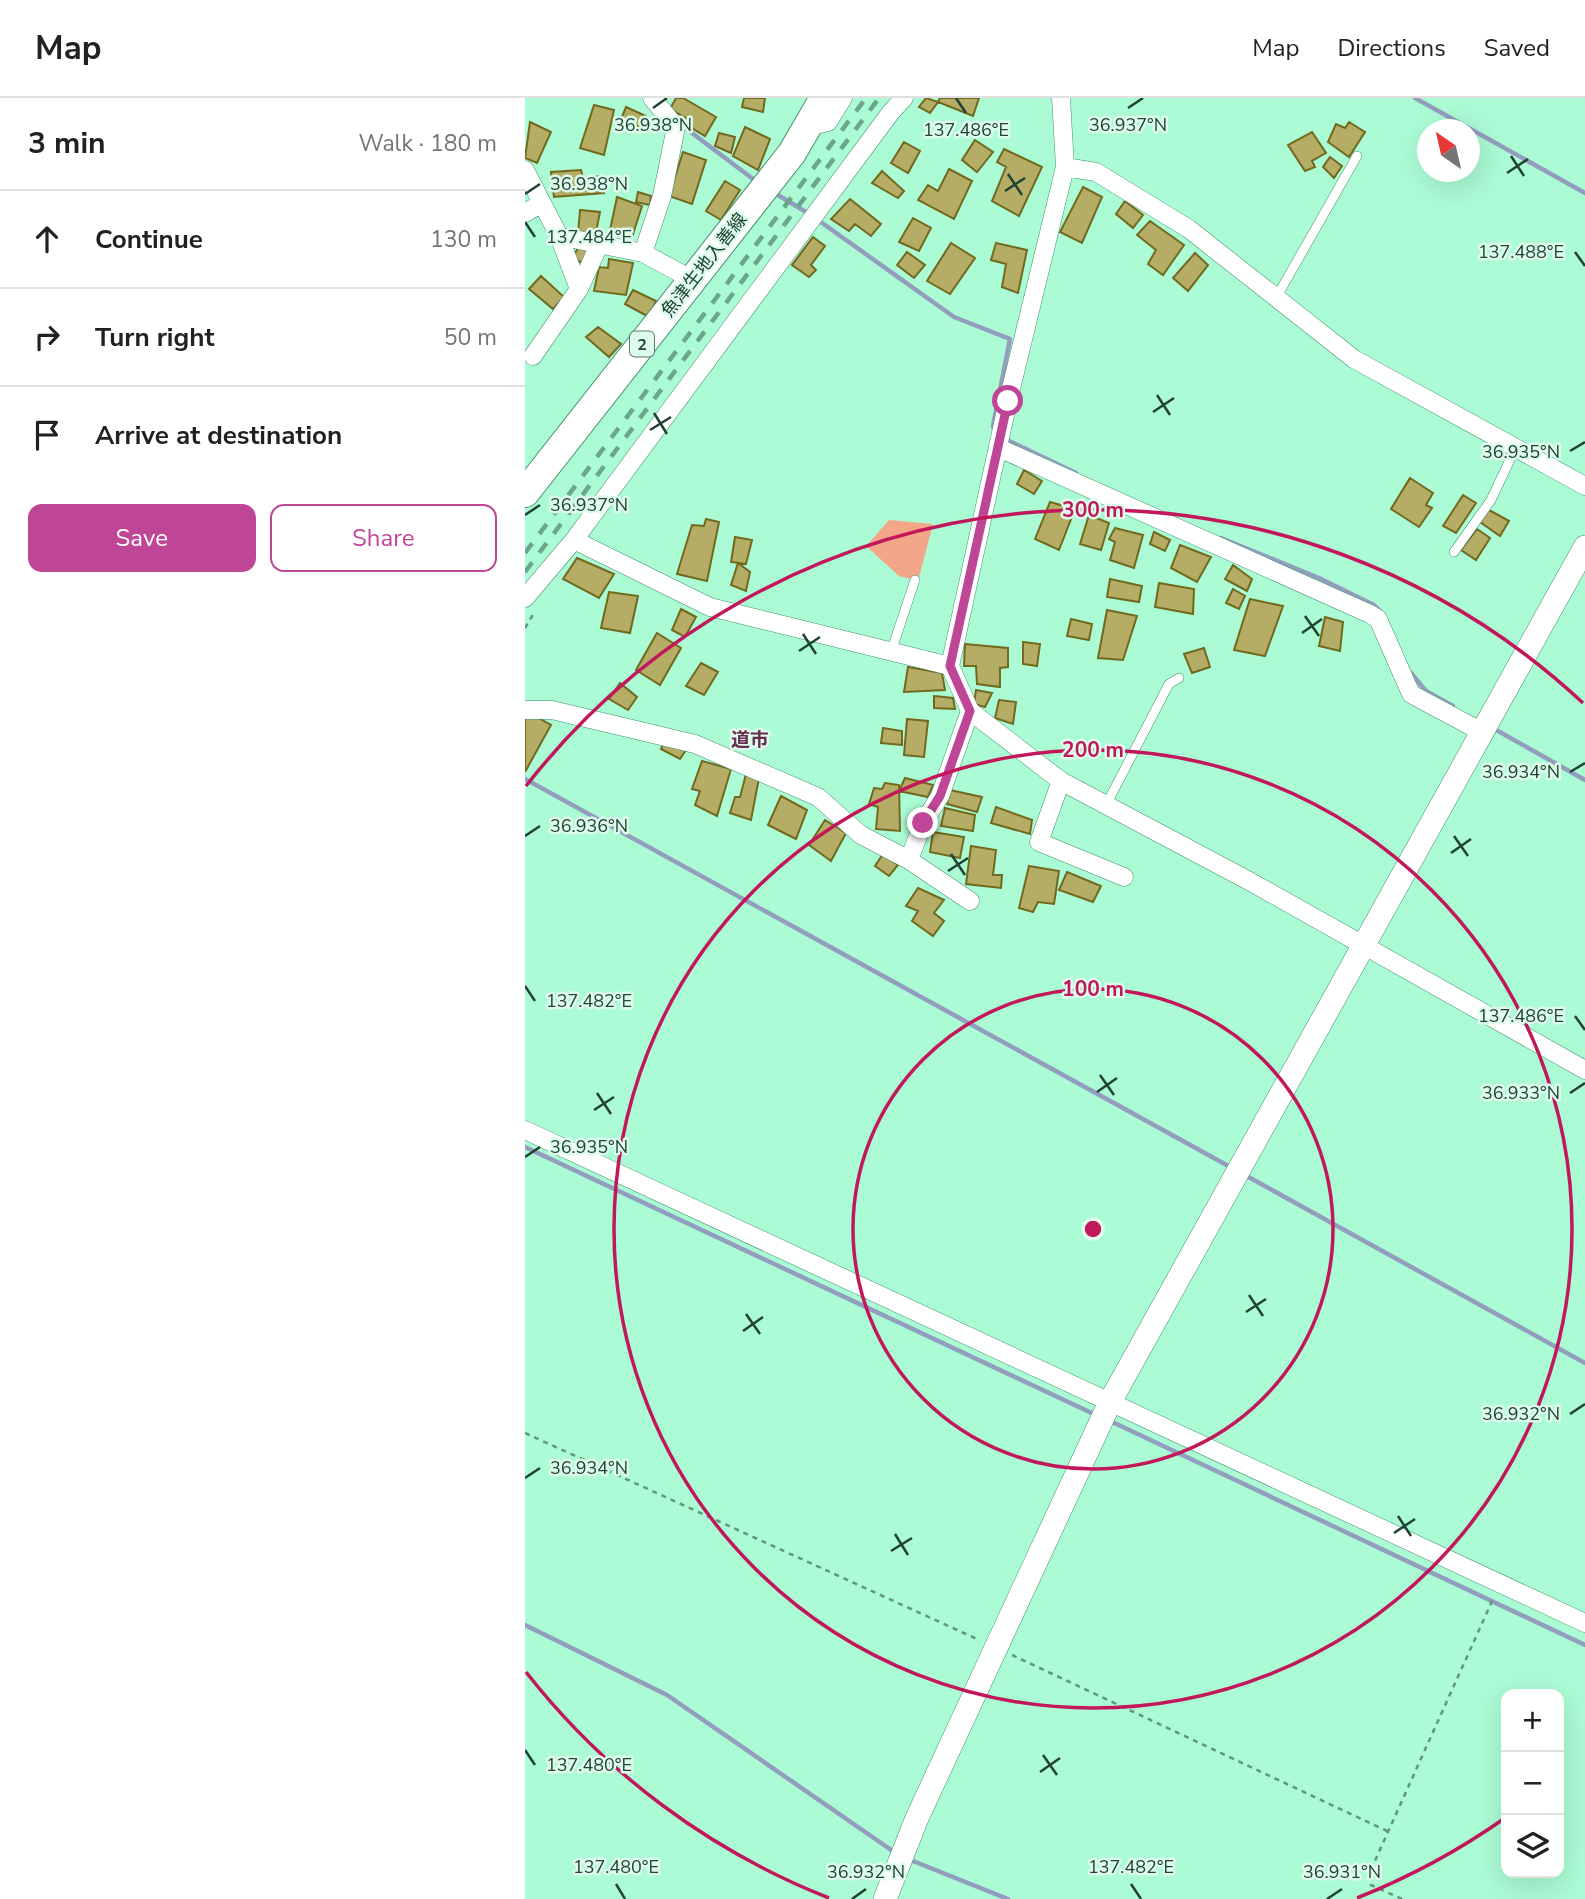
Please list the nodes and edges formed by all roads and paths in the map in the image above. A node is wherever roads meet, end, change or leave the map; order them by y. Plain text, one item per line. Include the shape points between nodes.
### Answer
1 (652, 98) edge
2 (904, 98) edge
3 (1061, 98) edge
4 (823, 105) edge
5 (1357, 156) dead end
6 (1065, 167) junction
7 (525, 170) edge
8 (542, 203) junction
9 (525, 213) edge
10 (559, 236) junction
11 (600, 243) junction
12 (643, 253) junction
13 (693, 279) junction
14 (579, 289) junction
15 (1276, 298) junction
16 (533, 356) dead end
17 (1515, 447) junction
18 (999, 448) junction
19 (1585, 486) edge
20 (525, 493) edge
21 (574, 540) junction
22 (1585, 547) edge
23 (1454, 552) dead end
24 (915, 580) dead end
25 (525, 598) edge
26 (891, 654) junction
27 (950, 666) junction
28 (1179, 678) dead end
29 (525, 710) edge
30 (970, 711) junction
31 (1482, 732) junction
32 (1061, 781) junction
33 (1106, 805) junction
34 (909, 860) junction
35 (1123, 877) dead end
36 (970, 901) dead end
37 (1363, 946) junction
38 (1585, 1070) edge
39 (525, 1130) edge
40 (1111, 1400) junction
41 (525, 1433) edge
42 (1500, 1584) junction
43 (1585, 1623) edge
44 (997, 1648) junction
45 (1387, 1831) junction
46 (885, 1899) edge
47 (1402, 1899) edge

1 - 12 street via 676,127 662,196
2 - 21 street
3 - 6 street
4 - 13 main road, 魚津生地入善線 / 2
5 - 15 lane
6 - 15 street via 1096,172 1189,229
6 - 18 street
7 - 8 street
8 - 9 street
8 - 10 street
10 - 11 street
10 - 14 street
11 - 12 street
11 - 14 street
12 - 13 street
13 - 20 main road, 魚津生地入善線 / 2
14 - 16 street
15 - 17 street via 1354,359
17 - 19 street
17 - 23 lane via 1491,499
18 - 27 street
18 - 31 street via 1370,614 1378,619 1412,694
21 - 25 street
21 - 26 street via 710,607
22 - 31 street
24 - 26 lane
26 - 27 street
27 - 30 street
28 - 33 lane via 1169,684
29 - 34 street via 552,710 695,744 818,797 861,835
30 - 32 street
30 - 34 street via 940,796 923,823
31 - 37 street
32 - 33 street
32 - 35 street via 1039,842
33 - 37 street
34 - 36 street
37 - 38 street
37 - 40 street
39 - 40 street
40 - 42 street
40 - 44 street
41 - 44 path
42 - 43 street
42 - 45 path
44 - 45 path
44 - 46 street via 917,1818
45 - 47 path via 1369,1874 1371,1885

